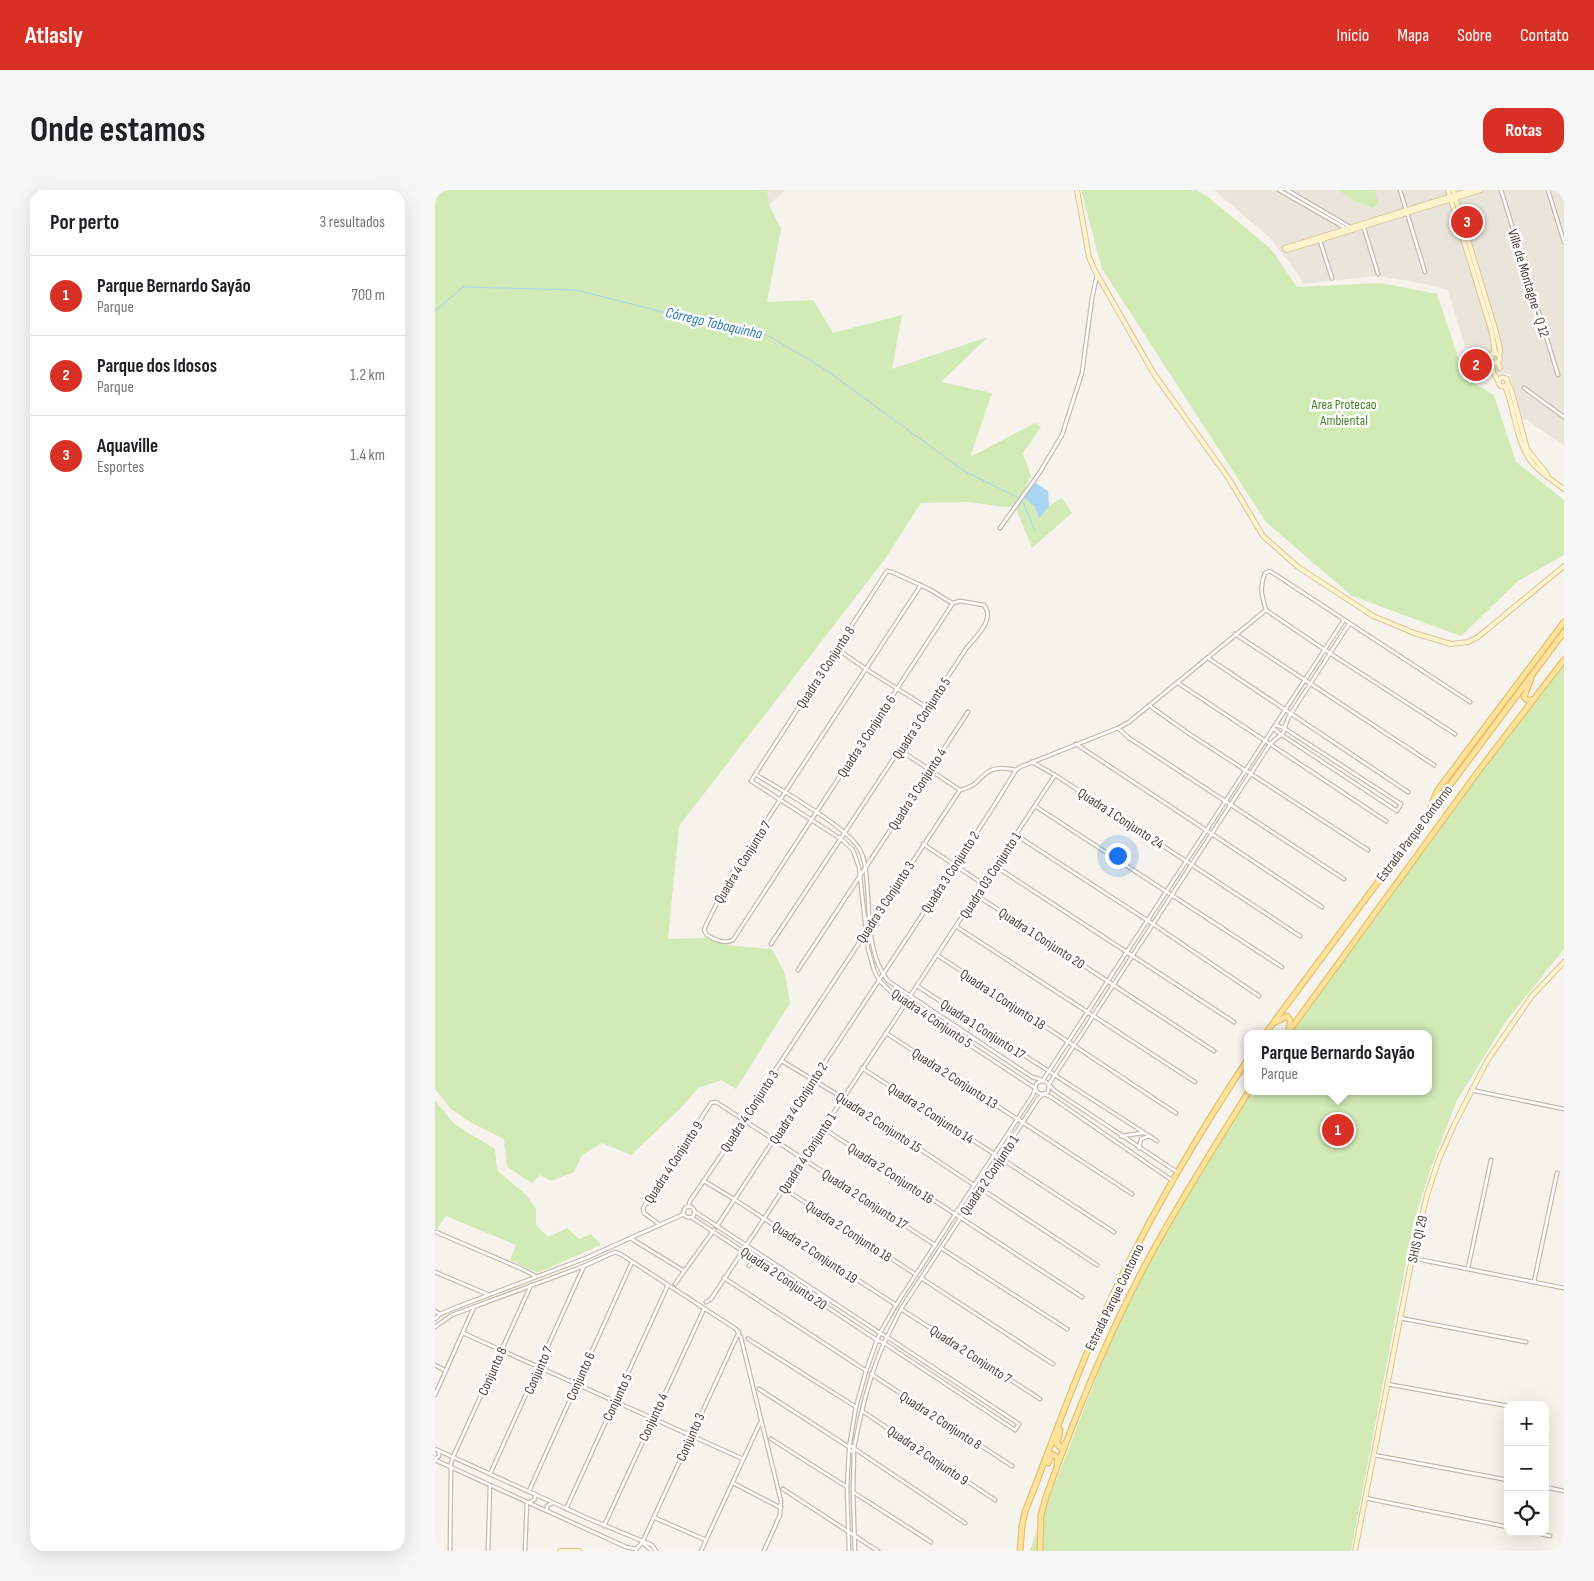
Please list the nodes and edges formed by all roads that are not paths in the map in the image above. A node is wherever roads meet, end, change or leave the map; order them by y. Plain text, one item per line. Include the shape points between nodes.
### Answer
1 (1077, 190) edge
2 (1279, 190) edge
3 (1287, 190) edge
4 (1400, 190) edge
5 (1448, 190) edge
6 (1453, 190) edge
7 (1471, 190) edge
8 (1481, 190) edge
9 (1501, 190) edge
10 (1548, 190) edge
11 (1453, 197) junction
12 (1407, 212) junction
13 (1363, 225) junction
14 (1350, 229) junction
15 (1319, 238) junction
16 (1564, 242) edge
17 (1286, 249) dead end
18 (1425, 272) dead end
19 (1378, 274) dead end
20 (1097, 275) junction
21 (1332, 278) dead end
22 (1497, 354) junction
23 (1495, 362) junction
24 (1497, 371) junction
25 (1558, 375) dead end
26 (1503, 377) junction
27 (1499, 382) junction
28 (1506, 384) junction
29 (1524, 388) dead end
30 (1564, 417) edge
31 (1564, 489) edge
32 (1000, 528) dead end
33 (1564, 566) edge
34 (921, 585) junction
35 (953, 603) junction
36 (1266, 610) junction
37 (1344, 620) junction
38 (1564, 622) edge
39 (1349, 624) junction
40 (1564, 632) edge
41 (1235, 634) junction
42 (837, 649) junction
43 (1325, 650) junction
44 (1330, 653) junction
45 (1208, 658) junction
46 (1564, 660) edge
47 (866, 669) junction
48 (1531, 677) junction
49 (1305, 680) junction
50 (1178, 682) junction
51 (1311, 684) junction
52 (897, 689) junction
53 (1533, 700) junction
54 (1470, 702) dead end
55 (1150, 706) junction
56 (928, 708) junction
57 (1285, 710) junction
58 (968, 712) dead end
59 (1291, 713) junction
60 (1276, 724) junction
61 (1118, 728) junction
62 (1273, 728) junction
63 (1285, 729) junction
64 (1455, 734) dead end
65 (1281, 735) junction
66 (1265, 741) junction
67 (1076, 744) junction
68 (1270, 744) junction
69 (900, 750) junction
70 (1032, 762) junction
71 (1434, 765) dead end
72 (930, 770) junction
73 (1015, 770) junction
74 (1245, 771) junction
75 (755, 774) junction
76 (1251, 774) junction
77 (1055, 775) junction
78 (751, 781) joint
79 (960, 790) junction
80 (1408, 792) dead end
81 (786, 793) junction
82 (781, 800) junction
83 (1226, 800) junction
84 (1231, 804) junction
85 (1035, 806) junction
86 (816, 813) junction
87 (1428, 814) junction
88 (812, 820) junction
89 (1385, 821) dead end
90 (1206, 831) junction
91 (846, 833) junction
92 (1212, 834) junction
93 (1016, 835) junction
94 (841, 839) junction
95 (923, 844) junction
96 (1368, 850) dead end
97 (1187, 861) junction
98 (954, 864) junction
99 (1192, 864) junction
100 (995, 866) junction
101 (865, 867) junction
102 (860, 876) junction
103 (1344, 879) dead end
104 (983, 884) junction
105 (1167, 891) junction
106 (1172, 894) junction
107 (976, 895) junction
108 (1322, 907) dead end
109 (1147, 921) junction
110 (1153, 924) junction
111 (871, 925) junction
112 (957, 927) junction
113 (866, 933) junction
114 (1300, 936) dead end
115 (733, 940) joint
116 (771, 944) dead end
117 (1127, 951) junction
118 (1133, 954) junction
119 (937, 956) junction
120 (1564, 962) edge
121 (1282, 967) dead end
122 (798, 970) dead end
123 (883, 974) junction
124 (879, 980) junction
125 (1108, 982) junction
126 (1113, 985) junction
127 (917, 986) junction
128 (909, 995) junction
129 (1259, 996) dead end
130 (915, 999) junction
131 (904, 1002) junction
132 (910, 1006) junction
133 (1088, 1012) junction
134 (1093, 1015) junction
135 (812, 1016) joint
136 (1234, 1022) dead end
137 (1271, 1025) junction
138 (1268, 1030) edge
139 (1288, 1030) edge
140 (1289, 1030) edge
141 (886, 1033) junction
142 (1069, 1042) junction
143 (1073, 1045) junction
144 (1214, 1051) dead end
145 (782, 1061) junction
146 (1244, 1065) edge
147 (862, 1068) junction
148 (1049, 1072) junction
149 (1054, 1075) junction
150 (813, 1080) junction
151 (1043, 1080) junction
152 (1195, 1082) dead end
153 (1049, 1084) junction
154 (1035, 1088) junction
155 (1471, 1090) junction
156 (1044, 1094) junction
157 (1246, 1095) edge
158 (843, 1098) junction
159 (721, 1104) joint
160 (1564, 1109) edge
161 (1176, 1113) dead end
162 (1017, 1118) junction
163 (745, 1120) junction
164 (1023, 1122) junction
165 (823, 1128) junction
166 (1144, 1133) junction
167 (1121, 1136) junction
168 (1149, 1136) junction
169 (774, 1140) junction
170 (1157, 1141) dead end
171 (1140, 1149) junction
172 (994, 1155) junction
173 (1137, 1156) junction
174 (1152, 1156) junction
175 (999, 1158) junction
176 (803, 1159) junction
177 (1491, 1160) dead end
178 (1148, 1163) junction
179 (1177, 1172) junction
180 (1557, 1173) dead end
181 (704, 1181) junction
182 (1173, 1181) junction
183 (974, 1185) junction
184 (783, 1188) junction
185 (980, 1188) junction
186 (1131, 1194) dead end
187 (734, 1199) junction
188 (689, 1207) junction
189 (694, 1211) junction
190 (684, 1214) junction
191 (955, 1215) junction
192 (691, 1217) junction
193 (764, 1218) junction
194 (960, 1219) junction
195 (660, 1225) junction
196 (717, 1226) junction
197 (713, 1230) junction
198 (436, 1232) edge
199 (1114, 1232) dead end
200 (631, 1238) junction
201 (746, 1245) junction
202 (935, 1245) junction
203 (941, 1248) junction
204 (743, 1250) junction
205 (754, 1258) junction
206 (1412, 1258) junction
207 (632, 1262) junction
208 (1097, 1265) dead end
209 (584, 1266) junction
210 (749, 1266) dead end
211 (1468, 1269) junction
212 (684, 1271) junction
213 (435, 1272) edge
214 (915, 1274) junction
215 (535, 1276) junction
216 (724, 1278) junction
217 (921, 1278) junction
218 (1534, 1282) junction
219 (675, 1284) dead end
220 (531, 1285) junction
221 (668, 1285) junction
222 (1564, 1288) edge
223 (487, 1294) junction
224 (1082, 1297) dead end
225 (706, 1302) dead end
226 (896, 1305) junction
227 (475, 1306) junction
228 (704, 1308) junction
229 (901, 1309) junction
230 (435, 1311) edge
231 (441, 1314) junction
232 (1400, 1318) junction
233 (435, 1319) edge
234 (435, 1327) edge
235 (1067, 1329) dead end
236 (739, 1332) junction
237 (463, 1333) junction
238 (880, 1333) junction
239 (887, 1337) junction
240 (749, 1338) dead end
241 (877, 1340) junction
242 (1526, 1342) dead end
243 (883, 1343) junction
244 (501, 1350) junction
245 (1053, 1364) dead end
246 (435, 1365) edge
247 (539, 1367) junction
248 (446, 1370) junction
249 (866, 1371) junction
250 (871, 1374) junction
251 (577, 1384) junction
252 (1387, 1384) junction
253 (759, 1388) dead end
254 (435, 1395) edge
255 (1040, 1399) dead end
256 (615, 1402) junction
257 (1504, 1405) edge
258 (856, 1407) junction
259 (861, 1410) junction
260 (652, 1418) junction
261 (761, 1422) junction
262 (1060, 1423) junction
263 (691, 1436) junction
264 (1069, 1437) junction
265 (771, 1438) dead end
266 (849, 1448) junction
267 (435, 1449) edge
268 (854, 1449) junction
269 (439, 1451) junction
270 (1374, 1455) junction
271 (453, 1457) junction
272 (743, 1459) junction
273 (435, 1460) edge
274 (1012, 1466) dead end
275 (451, 1467) junction
276 (1057, 1467) junction
277 (490, 1474) junction
278 (1504, 1479) edge
279 (733, 1484) junction
280 (1036, 1484) junction
281 (490, 1485) junction
282 (847, 1488) junction
283 (1549, 1488) edge
284 (783, 1489) dead end
285 (529, 1491) junction
286 (1564, 1491) edge
287 (853, 1492) junction
288 (535, 1494) junction
289 (1365, 1498) junction
290 (995, 1500) dead end
291 (528, 1502) junction
292 (553, 1502) junction
293 (566, 1508) junction
294 (781, 1508) junction
295 (547, 1511) junction
296 (654, 1517) junction
297 (965, 1523) dead end
298 (604, 1526) junction
299 (1504, 1526) edge
300 (848, 1531) junction
301 (854, 1536) junction
302 (706, 1540) junction
303 (643, 1542) junction
304 (931, 1542) dead end
305 (525, 1550) edge
306 (637, 1550) edge
307 (449, 1551) edge
308 (488, 1551) edge
309 (560, 1551) edge
310 (579, 1551) edge
311 (654, 1551) edge
312 (701, 1551) edge
313 (764, 1551) edge
314 (849, 1551) edge
315 (855, 1551) edge
316 (878, 1551) edge
317 (1020, 1551) edge
318 (1040, 1551) edge
319 (1355, 1551) edge

1 - 20 street via 1089,257
2 - 14 street
3 - 14 street
4 - 12 street
5 - 11 street
6 - 11 street
7 - 11 street
8 - 11 street
9 - 25 street, Ville de Montagne - Q 12
10 - 16 street
11 - 12 street
11 - 22 street
12 - 13 street
12 - 18 street
13 - 14 street
13 - 19 street
14 - 15 street
15 - 17 street
15 - 21 street
20 - 32 street via 1083,373 1062,435
20 - 33 street via 1154,374 1229,479 1263,536 1298,568 1354,605 1390,624 1439,642 1462,644 1478,637
22 - 23 street via 1500,359
22 - 23 street via 1491,356
23 - 24 street
23 - 24 street
24 - 26 street
24 - 27 street
26 - 27 street
26 - 28 street via 1507,378
27 - 28 street via 1501,386
28 - 31 street via 1512,392 1527,449 1551,480
29 - 30 street
34 - 35 street
34 - 42 street, Quadra 3 Conjunto 8 via 887,571
34 - 47 street, Quadra 4 Conjunto 7
35 - 52 street
35 - 56 street, Quadra 3 Conjunto 5 via 981,604 986,607 987,622
36 - 37 street via 1261,584 1268,571
36 - 41 street
36 - 43 street
37 - 39 street
37 - 43 street
38 - 87 main road via 1437,791
39 - 44 street
39 - 54 street
40 - 48 main road, Estrada Parque Contorno
41 - 45 street
41 - 49 street
42 - 47 street
42 - 75 street, Quadra 3 Conjunto 8
43 - 44 street
43 - 49 street
44 - 51 street
44 - 64 street
45 - 50 street
45 - 57 street
46 - 53 main road, Estrada Parque Contorno
47 - 52 street
47 - 81 street, Quadra 4 Conjunto 7
48 - 53 main road via 1523,697
48 - 87 main road, Estrada Parque Contorno
49 - 51 street
49 - 57 street
50 - 55 street
50 - 66 street
51 - 59 street
51 - 71 street
52 - 56 street, Quadra 3 Conjunto 6
52 - 86 street, Quadra 3 Conjunto 6
53 - 140 main road, Estrada Parque Contorno
55 - 61 street
55 - 74 street
56 - 69 street, Quadra 3 Conjunto 5
57 - 59 street
57 - 60 street
58 - 72 street, Quadra 3 Conjunto 4
59 - 63 street
59 - 80 street
60 - 62 street
60 - 63 street
61 - 67 street
61 - 83 street
62 - 65 street
62 - 66 street
63 - 65 street
63 - 65 street via 1401,804 1397,811
65 - 68 street
66 - 68 street
66 - 74 street
67 - 70 street
67 - 90 street
68 - 76 street
68 - 89 street
69 - 72 street
69 - 91 street, Quadra 3 Conjunto 5
70 - 73 street
70 - 77 street
72 - 79 street
72 - 101 street, Quadra 3 Conjunto 4
73 - 79 street via 992,769 971,787
73 - 98 street, Quadra 3 Conjunto 2
74 - 76 street
74 - 83 street
75 - 78 street, Quadra 3 Conjunto 8
75 - 81 street
76 - 84 street
76 - 96 street
77 - 85 street, Quadra 03 Conjunto 1
77 - 97 street, Quadra 1 Conjunto 24
78 - 82 street, Quadra 4 Conjunto 5
79 - 95 street, Quadra 3 Conjunto 3
81 - 82 street, Quadra 4 Conjunto 7
81 - 86 street
82 - 88 street, Quadra 4 Conjunto 5
82 - 115 street, Quadra 4 Conjunto 7 via 732,874 706,925 704,933 711,938
83 - 84 street
83 - 90 street
84 - 92 street
84 - 103 street
85 - 93 street, Quadra 03 Conjunto 1
85 - 105 street
86 - 88 street, Quadra 3 Conjunto 6
86 - 91 street
87 - 137 main road, Estrada Parque Contorno
88 - 94 street, Quadra 4 Conjunto 5
88 - 115 street, Quadra 3 Conjunto 6
90 - 92 street
90 - 97 street
91 - 94 street, Quadra 3 Conjunto 5
91 - 101 street via 860,850
92 - 99 street
92 - 108 street
93 - 100 street, Quadra 03 Conjunto 1
93 - 109 street
94 - 102 street, Quadra 4 Conjunto 5 via 853,850
94 - 116 street
95 - 98 street
95 - 111 street, Quadra 3 Conjunto 3
97 - 99 street, Quadra 1 Conjunto 24
97 - 105 street
98 - 104 street
98 - 123 street, Quadra 3 Conjunto 2
99 - 106 street
99 - 114 street, Quadra 1 Conjunto 24
100 - 104 street, Quadra 03 Conjunto 1
100 - 117 street
101 - 102 street, Quadra 3 Conjunto 4
101 - 111 street, Quadra 1 Conjunto 17
102 - 113 street, Quadra 4 Conjunto 5
102 - 122 street, Quadra 3 Conjunto 4
104 - 107 street, Quadra 03 Conjunto 1
105 - 106 street
105 - 109 street
106 - 110 street
106 - 121 street
107 - 112 street, Quadra 03 Conjunto 1
107 - 125 street, Quadra 1 Conjunto 20
109 - 110 street
109 - 117 street
110 - 118 street
110 - 129 street
111 - 113 street, Quadra 3 Conjunto 3
111 - 123 street, Quadra 1 Conjunto 17 via 874,953
112 - 119 street, Quadra 03 Conjunto 1
112 - 133 street
113 - 124 street, Quadra 4 Conjunto 5 via 870,959
113 - 135 street, Quadra 3 Conjunto 3
117 - 118 street
117 - 125 street
118 - 126 street
118 - 136 street
119 - 127 street, Quadra 03 Conjunto 1
119 - 142 street, Quadra 1 Conjunto 18
120 - 155 street, SHIS QI 29 via 1520,1012
123 - 124 street, Quadra 3 Conjunto 2
123 - 128 street, Quadra 1 Conjunto 17 via 892,985
124 - 131 street, Quadra 4 Conjunto 5
124 - 150 street, Quadra 4 Conjunto 2
125 - 126 street, Quadra 1 Conjunto 20
125 - 133 street
126 - 134 street
126 - 144 street, Quadra 1 Conjunto 20
127 - 128 street, Quadra 03 Conjunto 1
127 - 148 street, Quadra 1 Conjunto 17
128 - 130 street, Quadra 1 Conjunto 17
128 - 131 street, Quadra 03 Conjunto 1
130 - 132 street
130 - 151 street, Quadra 1 Conjunto 17 via 1033,1077
131 - 132 street, Quadra 4 Conjunto 5
131 - 141 street, Quadra 4 Conjunto 1
132 - 154 street, Quadra 4 Conjunto 5
133 - 134 street
133 - 142 street
134 - 143 street
134 - 152 street
135 - 145 street, Quadra 4 Conjunto 3
137 - 138 main road, Estrada Parque Contorno
137 - 139 main road via 1287,1016 1291,1022
141 - 147 street, Quadra 4 Conjunto 1
141 - 162 street, Quadra 2 Conjunto 13
142 - 143 street, Quadra 1 Conjunto 18
142 - 148 street
143 - 149 street
143 - 161 street, Quadra 1 Conjunto 18
145 - 150 street, Quadra 2 Conjunto 15
145 - 163 street, Quadra 4 Conjunto 3
146 - 179 main road, Estrada Parque Contorno
147 - 158 street, Quadra 4 Conjunto 1
147 - 172 street, Quadra 2 Conjunto 14
148 - 149 street, Quadra 1 Conjunto 17
148 - 151 street
149 - 153 street
149 - 166 street, Quadra 1 Conjunto 17
150 - 158 street, Quadra 2 Conjunto 15
150 - 169 street, Quadra 4 Conjunto 2
151 - 153 street
151 - 154 street
153 - 156 street via 1048,1092
153 - 167 street
154 - 156 street
154 - 162 street
155 - 160 street
155 - 206 street, SHIS QI 29 via 1439,1159
156 - 164 street
156 - 173 street
157 - 264 main road, Estrada Parque Contorno via 1158,1242 1124,1308
158 - 165 street, Quadra 4 Conjunto 1
158 - 183 street, Quadra 2 Conjunto 15
159 - 163 street, Quadra 2 Conjunto 17
159 - 195 street, Quadra 4 Conjunto 9 via 711,1103 645,1204 644,1214
162 - 164 street, Quadra 2 Conjunto 13
162 - 172 street
163 - 169 street, Quadra 2 Conjunto 17
163 - 181 street, Quadra 4 Conjunto 3
164 - 175 street, Quadra 2 Conjunto 1
164 - 186 street, Quadra 2 Conjunto 1
165 - 176 street, Quadra 4 Conjunto 1
165 - 191 street, Quadra 2 Conjunto 16
166 - 167 street
166 - 168 street, Quadra 1 Conjunto 17
167 - 171 street
168 - 170 street, Quadra 1 Conjunto 17
168 - 171 street via 1141,1140
169 - 176 street, Quadra 2 Conjunto 17
169 - 187 street, Quadra 4 Conjunto 2
171 - 173 street
171 - 174 street
172 - 175 street, Quadra 2 Conjunto 14
172 - 183 street
173 - 178 street
174 - 178 street
174 - 179 street
175 - 185 street, Quadra 2 Conjunto 1
175 - 199 street, Quadra 2 Conjunto 14
176 - 184 street, Quadra 4 Conjunto 1
176 - 202 street, Quadra 2 Conjunto 17
177 - 211 street
178 - 182 street
179 - 182 main road, Estrada Parque Contorno
180 - 218 street
181 - 187 street, Quadra 2 Conjunto 19
181 - 188 street, Quadra 4 Conjunto 3
182 - 262 main road, Estrada Parque Contorno via 1111,1298 1074,1382
183 - 191 street
184 - 193 street, Quadra 4 Conjunto 1
184 - 214 street, Quadra 2 Conjunto 18
185 - 194 street, Quadra 2 Conjunto 1
185 - 208 street
187 - 193 street, Quadra 2 Conjunto 19
187 - 196 street, Quadra 4 Conjunto 2
188 - 189 street
188 - 190 street via 684,1209
189 - 192 street
189 - 196 street
190 - 192 street
190 - 195 street
191 - 194 street, Quadra 2 Conjunto 16
191 - 202 street
192 - 197 street, Quadra 2 Conjunto 20
193 - 201 street, Quadra 4 Conjunto 1
193 - 226 street, Quadra 2 Conjunto 19
194 - 203 street, Quadra 2 Conjunto 1
194 - 224 street, Quadra 2 Conjunto 16
195 - 200 street
196 - 201 street
197 - 204 street, Quadra 2 Conjunto 20
197 - 212 street
198 - 215 street
200 - 212 street
200 - 215 street
201 - 204 street, Quadra 4 Conjunto 1
201 - 238 street
202 - 214 street
203 - 217 street, Quadra 2 Conjunto 1
203 - 235 street
204 - 205 street, Quadra 2 Conjunto 20
204 - 216 street, Quadra 4 Conjunto 1
205 - 210 street
205 - 241 street, Quadra 2 Conjunto 20
206 - 211 street
206 - 232 street, SHIS QI 29
207 - 209 street via 615,1252
207 - 221 street
207 - 251 street, Conjunto 6
209 - 220 street
209 - 247 street, Conjunto 7
211 - 218 street
212 - 219 street
213 - 223 street
214 - 226 street
215 - 223 street
216 - 225 street, Quadra 4 Conjunto 1
216 - 249 street
217 - 229 street, Quadra 2 Conjunto 1
217 - 245 street
218 - 222 street
220 - 227 street
220 - 244 street, Conjunto 8
221 - 228 street
221 - 256 street, Conjunto 5
223 - 231 street
226 - 238 street
227 - 234 street via 452,1315
227 - 237 street
228 - 236 street
228 - 260 street, Conjunto 4
229 - 239 street, Quadra 2 Conjunto 1
229 - 255 street, Quadra 2 Conjunto 7
230 - 231 street
231 - 233 street
232 - 242 street
232 - 252 street, SHIS QI 29
236 - 261 street
236 - 263 street, Conjunto 3
237 - 244 street
237 - 248 street
238 - 239 street
238 - 241 street
239 - 243 street, Quadra 2 Conjunto 1
239 - 243 street via 1019,1424 1015,1430
240 - 258 street
241 - 243 street, Quadra 2 Conjunto 20
241 - 249 street
243 - 250 street
244 - 247 street
244 - 271 street, Conjunto 8
246 - 248 street
247 - 251 street
247 - 277 street, Conjunto 7
248 - 254 street
249 - 258 street
250 - 259 street
250 - 274 street, Quadra 2 Conjunto 8
251 - 256 street
251 - 285 street, Conjunto 6
252 - 257 street
252 - 270 street, SHIS QI 29
253 - 266 street
256 - 260 street
256 - 293 street, Conjunto 5
258 - 266 street
259 - 268 street
259 - 290 street, Quadra 2 Conjunto 9
260 - 263 street
260 - 298 street, Conjunto 4
261 - 272 street
261 - 294 street
262 - 264 main road via 1055,1443 1061,1448
262 - 280 main road, Estrada Parque Contorno
263 - 272 street
263 - 296 street, Conjunto 3
264 - 276 main road, Estrada Parque Contorno
265 - 282 street
266 - 268 street via 852,1446
266 - 282 street
267 - 269 street
268 - 287 street
268 - 297 street
269 - 271 street
269 - 273 street
270 - 278 street
270 - 289 street, SHIS QI 29
271 - 275 street, Conjunto 8
271 - 277 street
272 - 279 street
273 - 275 street
275 - 281 street
275 - 307 street, Conjunto 8
276 - 280 main road via 1058,1458 1052,1454
276 - 318 main road, Estrada Parque Contorno via 1041,1515
277 - 285 street
279 - 294 street
279 - 302 street
280 - 317 main road, Estrada Parque Contorno via 1022,1526
281 - 291 street
281 - 308 street
282 - 300 street
283 - 286 street
284 - 300 street
285 - 288 street
287 - 301 street
287 - 304 street
288 - 291 street via 535,1499
288 - 292 street
289 - 299 street
289 - 319 street, SHIS QI 29
291 - 295 street
291 - 305 street
292 - 293 street
292 - 295 street via 547,1506
293 - 298 street
294 - 313 street
295 - 306 street
296 - 302 street
296 - 303 street, Conjunto 3
298 - 303 street
300 - 301 street
300 - 314 street
301 - 315 street
301 - 316 street
302 - 312 street
303 - 306 street, Conjunto 3
303 - 311 street via 652,1545
309 - 310 street

